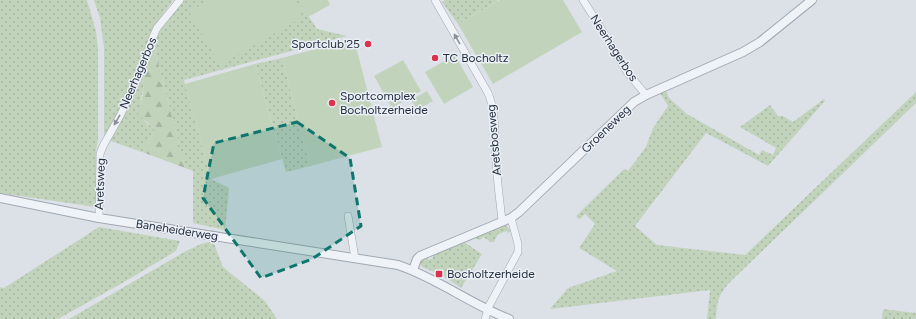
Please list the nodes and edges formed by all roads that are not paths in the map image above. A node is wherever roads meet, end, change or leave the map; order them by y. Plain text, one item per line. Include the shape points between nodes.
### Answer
1 (180, 0) edge
2 (435, 0) edge
3 (583, 0) edge
4 (812, 0) edge
5 (646, 95) junction
6 (101, 150) joint
7 (0, 198) edge
8 (348, 216) dead end
9 (99, 218) junction
10 (511, 218) junction
11 (502, 221) junction
12 (355, 258) junction
13 (412, 270) junction
14 (488, 310) junction
15 (485, 319) edge
16 (509, 319) edge

1 -> 6 street, Neerhagerbos via 157,28 142,71
11 -> 2 street, Aretsbosweg via 494,115 490,98
3 - 5 street, Neerhagerbos via 627,72
4 - 5 street, Groeneweg via 760,42 743,52
5 - 10 street, Groeneweg via 626,109
6 - 9 street, Aretsweg
7 - 9 street, Baneheiderweg
8 - 12 street
9 - 12 street, Baneheiderweg
10 - 11 street, Groeneweg
10 - 14 street via 518,252
11 - 13 street, Groeneweg via 420,256
12 - 13 street, Baneheiderweg via 398,265
13 - 14 street, Baneheiderweg
14 - 15 street
14 - 16 street, Baneheiderweg

